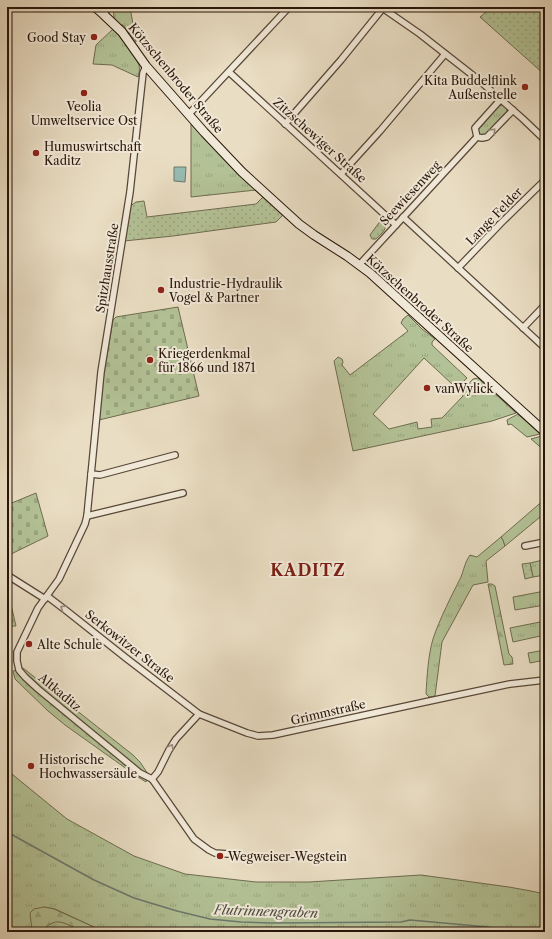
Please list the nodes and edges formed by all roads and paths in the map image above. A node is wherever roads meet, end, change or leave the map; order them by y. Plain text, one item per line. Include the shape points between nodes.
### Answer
1 (95, 7) edge
2 (109, 7) edge
3 (289, 7) edge
4 (382, 8) edge
5 (104, 14) junction
6 (445, 54) junction
7 (146, 66) junction
8 (229, 72) junction
9 (501, 99) junction
10 (513, 110) junction
11 (189, 114) junction
12 (285, 124) junction
13 (477, 137) junction
14 (545, 140) edge
15 (341, 174) junction
16 (545, 180) edge
17 (403, 217) junction
18 (396, 225) junction
19 (360, 264) junction
20 (458, 268) junction
21 (545, 305) edge
22 (523, 328) junction
23 (545, 348) edge
24 (545, 432) edge
25 (175, 455) dead end
26 (92, 474) junction
27 (183, 493) dead end
28 (87, 516) junction
29 (545, 542) edge
30 (524, 546) dead end
31 (7, 574) edge
32 (46, 598) junction
33 (545, 680) edge
34 (199, 714) junction
35 (152, 778) junction
36 (228, 854) dead end

1 - 5 street, Kötzschenbroder Straße
2 - 5 street
3 - 8 street
4 - 6 street
4 - 12 street
5 - 7 street, Kötzschenbroder Straße via 122,32
6 - 9 street
6 - 15 street
7 - 11 street, Kötzschenbroder Straße
7 - 26 street, Spitzhausstraße via 143,73 130,194 101,372
8 - 11 street
8 - 12 street, Zitzschewiger Straße
9 - 10 street
9 - 13 street, Seewiesenweg via 475,128
13 -> 10 street, Seewiesenweg via 487,138
10 - 14 street
11 - 19 street, Kötzschenbroder Straße via 242,172 299,224
12 - 15 street, Zitzschewiger Straße
13 - 17 street, Seewiesenweg
15 - 18 street, Zitzschewiger Straße
16 - 20 street, Lange Felder
17 - 18 street, Seewiesenweg
17 - 20 street
18 - 19 street, Seewiesenweg
19 - 24 street, Kötzschenbroder Straße
20 - 22 street
21 - 22 street
22 - 23 street
25 - 26 street via 100,475
26 - 28 street, Spitzhausstraße
27 - 28 street
28 - 32 street, Spitzhausstraße via 64,569
29 - 30 street
31 - 32 street, Serkowitzer Straße
34 -> 32 street, Serkowitzer Straße via 68,612
32 - 35 street, Altkaditz via 38,608 17,652 19,670 38,689 140,773
33 - 34 street, Grimmstraße via 510,684 273,735 247,734
35 -> 34 street via 176,739
35 - 36 street via 194,839 215,853

